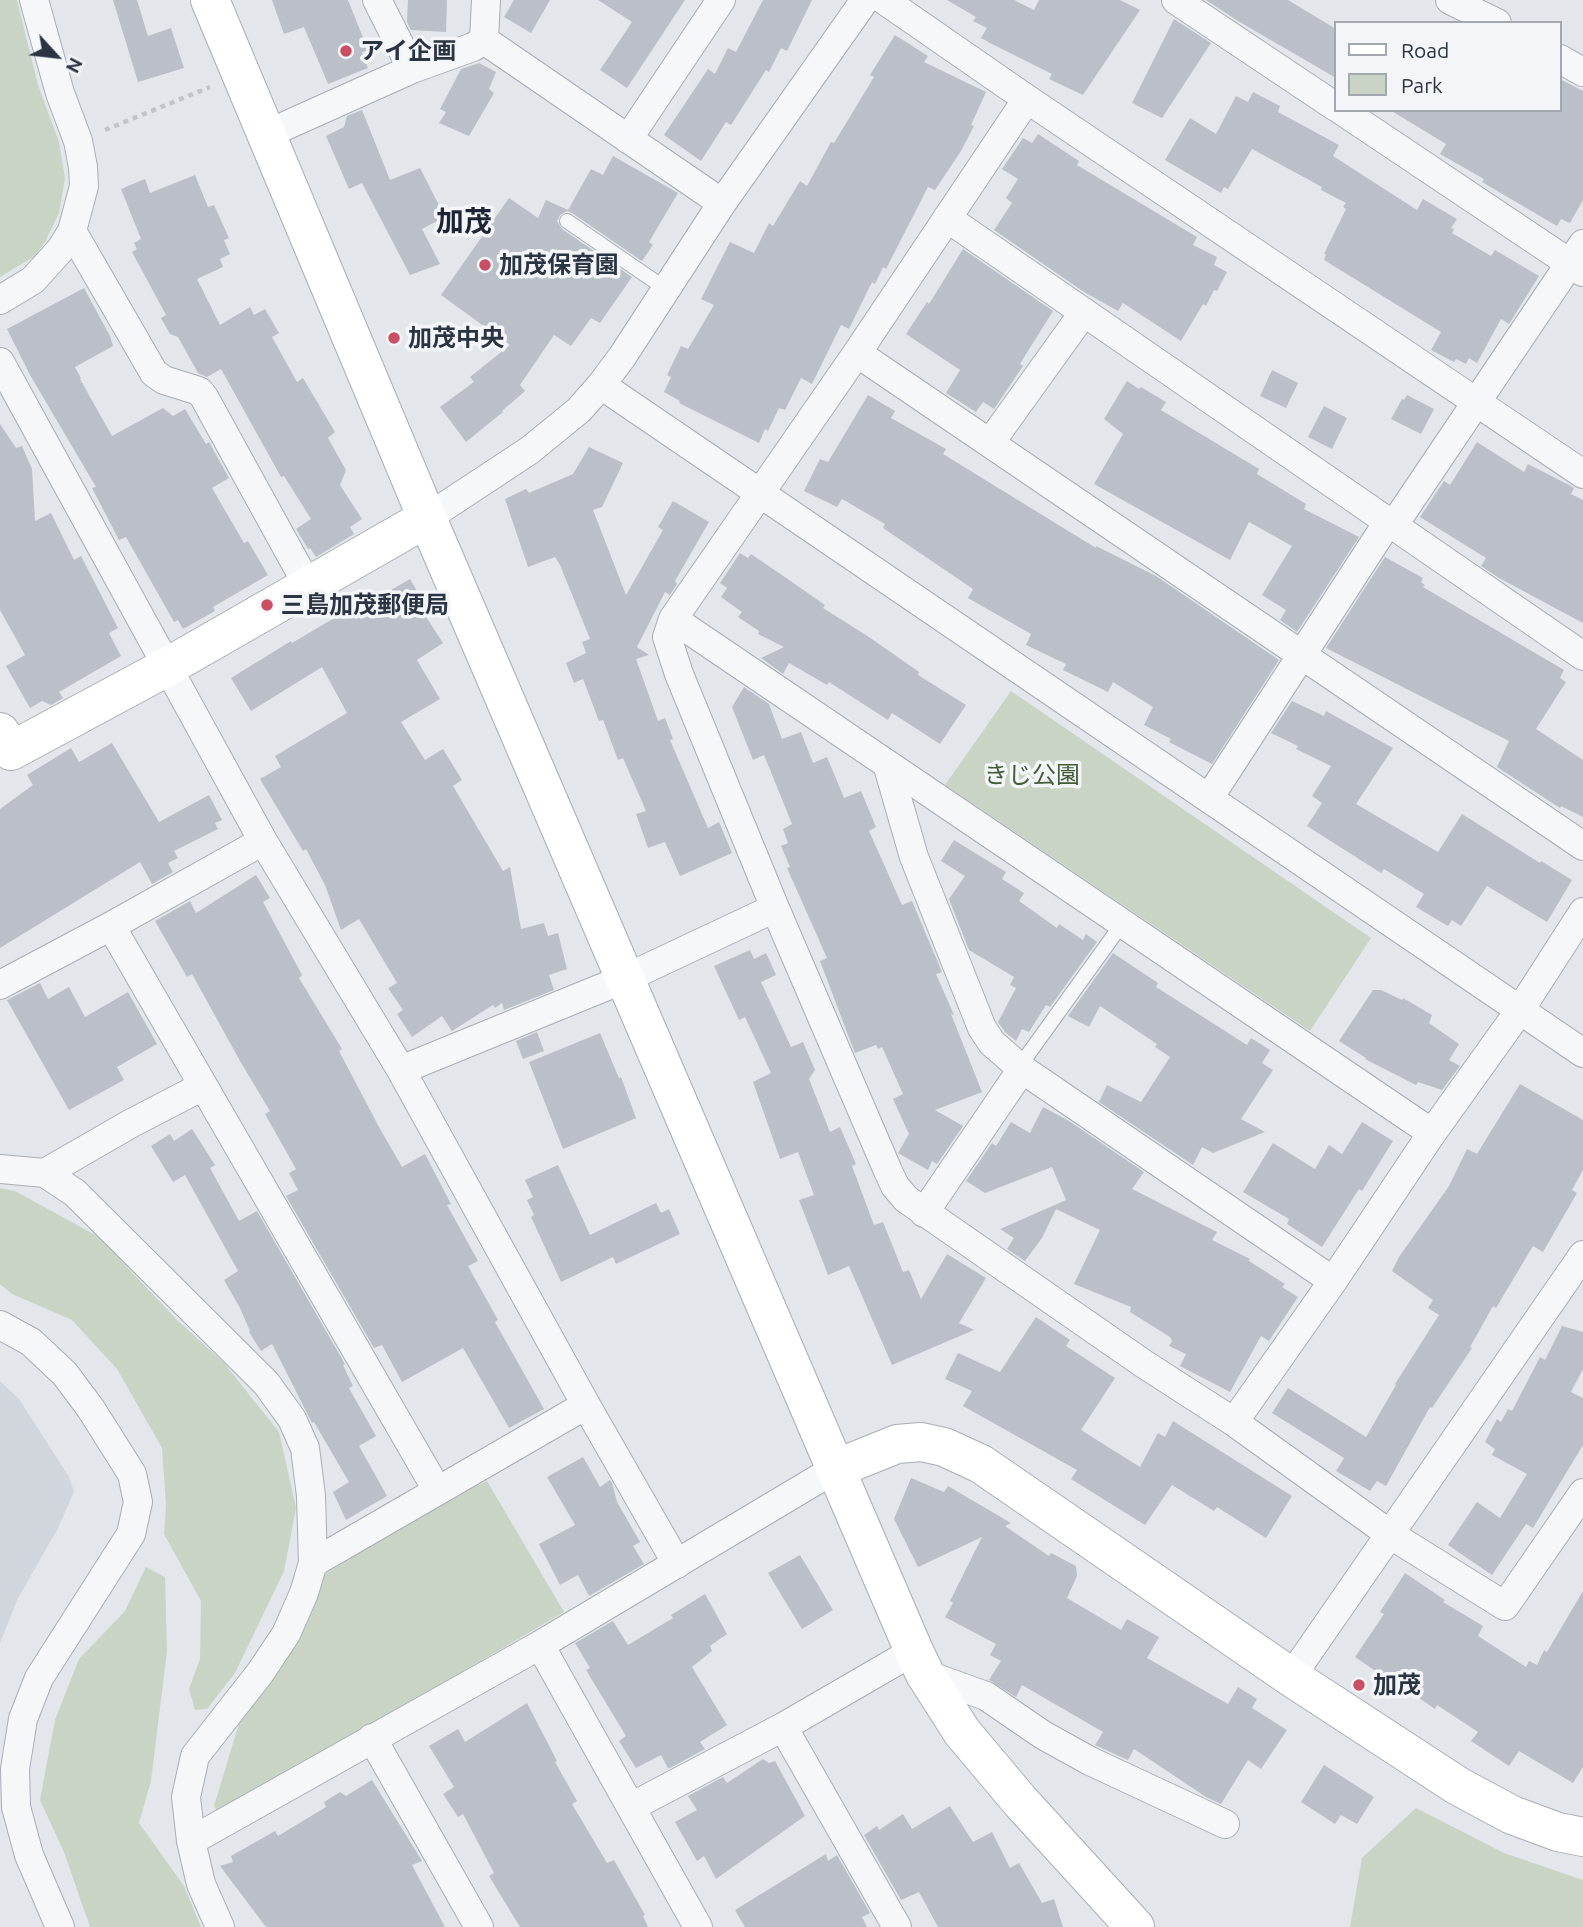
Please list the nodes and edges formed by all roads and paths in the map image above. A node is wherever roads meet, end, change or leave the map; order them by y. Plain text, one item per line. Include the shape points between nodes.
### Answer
1 (34, 0) edge
2 (210, 0) edge
3 (377, 0) edge
4 (486, 0) edge
5 (722, 0) edge
6 (865, 0) edge
7 (884, 0) edge
8 (1176, 0) edge
9 (1450, 0) edge
10 (1493, 21) edge
11 (484, 40) junction
12 (1562, 60) edge
13 (412, 69) junction
14 (1583, 72) edge
15 (240, 74) junction
16 (1027, 99) junction
17 (1334, 106) edge
18 (1344, 112) edge
19 (265, 135) junction
20 (628, 139) junction
21 (78, 141) junction
22 (722, 203) junction
23 (947, 218) junction
24 (567, 221) dead end
25 (72, 231) junction
26 (1579, 260) edge
27 (666, 289) junction
28 (0, 300) edge
29 (1084, 312) junction
30 (857, 353) junction
31 (0, 362) edge
32 (601, 385) junction
33 (1477, 401) junction
34 (990, 443) junction
35 (1583, 474) edge
36 (761, 492) junction
37 (427, 519) junction
38 (1391, 524) junction
39 (308, 586) junction
40 (673, 619) junction
41 (1302, 655) junction
42 (1583, 656) edge
43 (167, 667) junction
44 (4, 747) edge
45 (888, 766) junction
46 (1209, 798) junction
47 (263, 841) junction
48 (1583, 846) edge
49 (775, 908) junction
50 (1583, 912) edge
51 (1122, 924) junction
52 (111, 926) junction
53 (624, 979) junction
54 (0, 985) edge
55 (1520, 1010) junction
56 (1583, 1053) edge
57 (1020, 1068) junction
58 (401, 1070) junction
59 (203, 1086) junction
60 (1432, 1133) junction
61 (0, 1169) edge
62 (45, 1173) junction
63 (924, 1213) junction
64 (1583, 1255) edge
65 (1333, 1281) junction
66 (0, 1325) edge
67 (586, 1405) junction
68 (1234, 1422) junction
69 (835, 1469) junction
70 (438, 1490) junction
71 (1583, 1493) edge
72 (1391, 1535) junction
73 (313, 1563) junction
74 (677, 1564) junction
75 (540, 1646) junction
76 (919, 1663) junction
77 (1291, 1677) junction
78 (783, 1727) junction
79 (372, 1738) junction
80 (631, 1807) junction
81 (1225, 1824) dead end
82 (1583, 1838) edge
83 (191, 1842) junction
84 (60, 1927) edge
85 (220, 1927) edge
86 (478, 1927) edge
87 (698, 1927) edge
88 (897, 1927) edge
89 (1135, 1927) edge

1 - 21 street
2 - 15 street
3 - 13 street
4 - 11 street
5 - 20 street
6 - 22 street
7 - 16 street
8 - 17 street
9 - 10 street
11 - 13 street
11 - 20 street
12 - 14 street
13 - 19 street
15 - 19 street
15 - 21 path
16 - 23 street
16 - 33 street
18 - 26 street
19 - 37 street
20 - 22 street
21 - 25 street via 84,186
22 - 27 street
23 - 29 street
23 - 30 street
24 - 27 lane
25 - 28 street via 42,272
25 - 39 street via 154,373 204,397
26 - 33 street
27 - 32 street
29 - 34 street
29 - 38 street
30 - 34 street
30 - 36 street
31 - 43 street
32 - 36 street
32 - 37 street via 579,410 530,450
33 - 35 street
33 - 38 street
34 - 41 street
36 - 40 street
36 - 46 street
37 - 39 street
37 - 53 street
38 - 41 street
38 - 42 street
39 - 43 street
40 - 45 street
40 - 49 street via 667,637 669,649
41 - 46 street
41 - 48 street
43 - 44 street
43 - 47 street
45 - 51 street
45 - 57 street via 914,858 982,1028
46 - 55 street
47 - 52 street
47 - 58 street
49 - 53 street
49 - 63 street via 895,1186
50 - 55 street
51 - 57 lane
51 - 60 street
52 - 54 street
52 - 59 street
53 - 58 street
53 - 69 street
55 - 56 street
55 - 60 street
57 - 63 street
57 - 65 street
58 - 67 street
59 - 62 street
59 - 70 street
60 - 65 street
61 - 62 street
62 - 73 street via 75,1194 227,1342 292,1419 305,1448 312,1496
63 - 68 street
64 - 72 street
65 - 68 street
66 - 84 street via 31,1342 65,1374 132,1474 138,1502 131,1534 39,1678 23,1719 15,1769 16,1807 29,1856
67 - 70 street
67 - 74 street
68 - 72 street
69 - 74 street
69 - 76 street
69 - 77 street via 897,1444 921,1442 944,1447 981,1464
70 - 73 street
71 - 72 street via 1505,1606
72 - 77 street
73 - 83 street via 286,1634 195,1756 186,1797
74 - 75 street
75 - 79 street
75 - 80 street
76 - 78 street
76 - 81 street via 986,1696 1090,1761
76 - 89 street via 962,1732
77 - 82 street via 1469,1792 1513,1815
78 - 80 street
78 - 88 street
79 - 83 street
79 - 86 street
80 - 87 street
83 - 85 street via 201,1884

